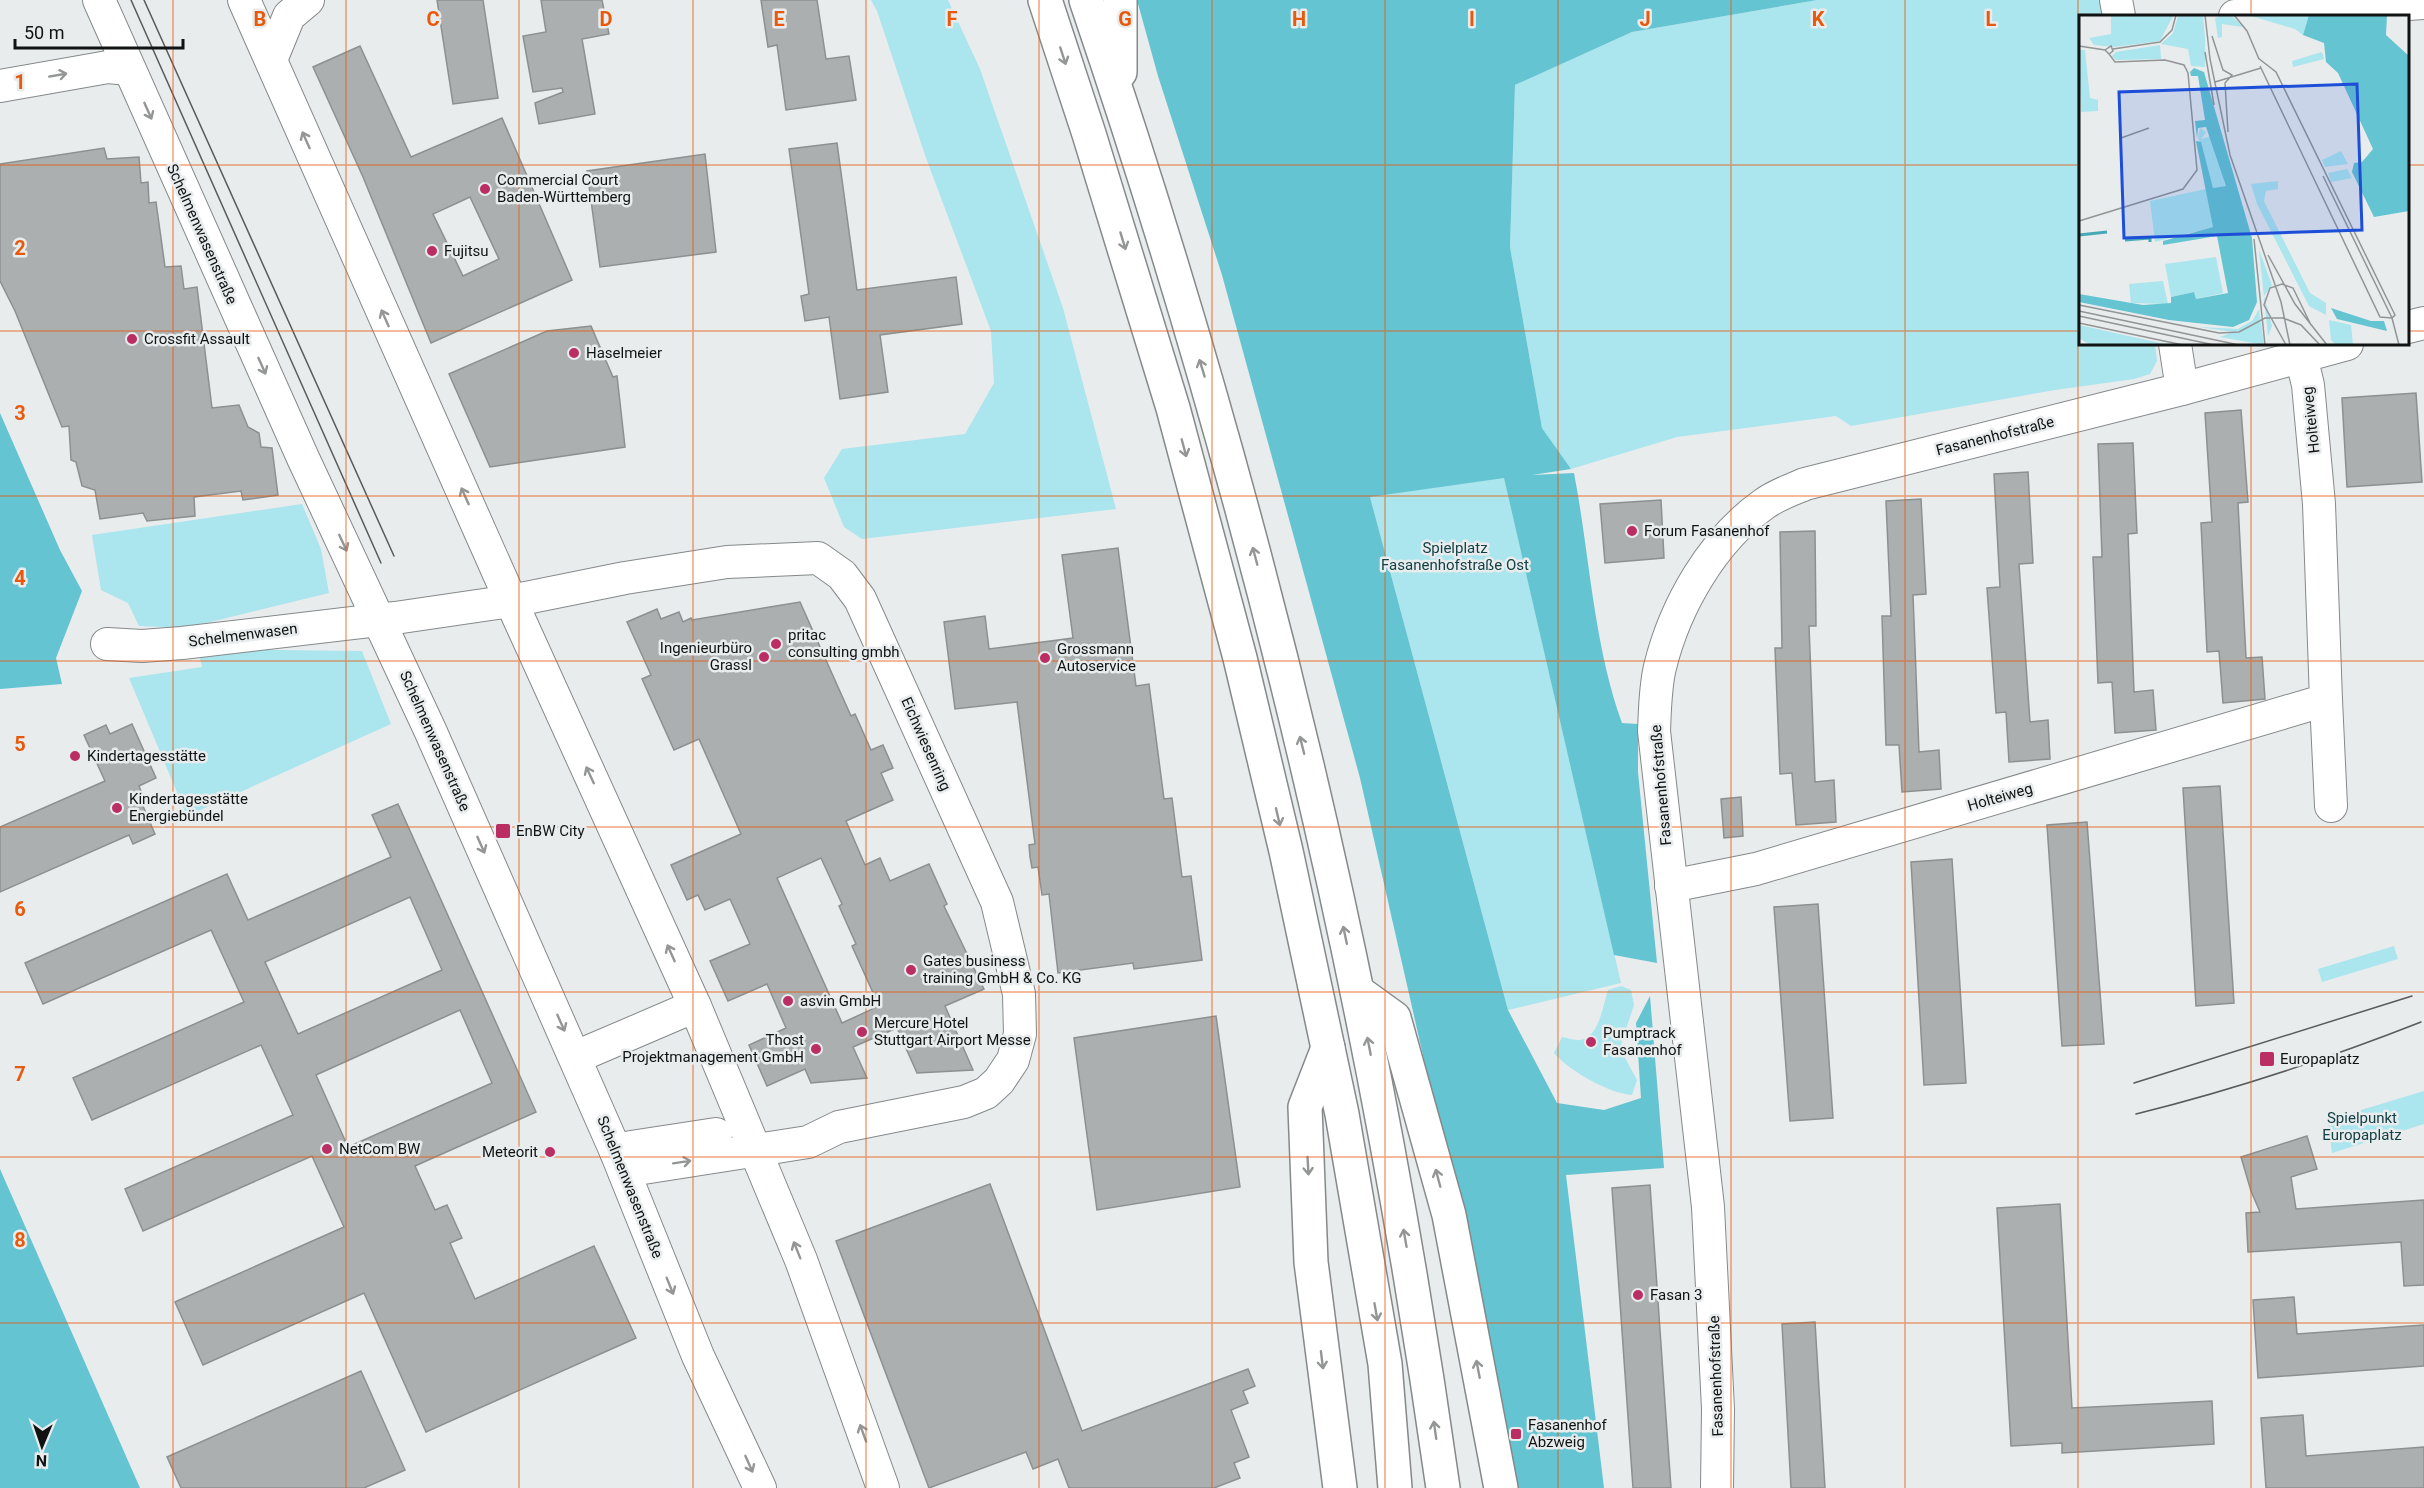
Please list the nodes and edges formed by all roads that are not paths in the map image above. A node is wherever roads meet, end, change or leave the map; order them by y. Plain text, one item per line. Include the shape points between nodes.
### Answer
1 (99, 0) edge
2 (244, 0) edge
3 (308, 0) edge
4 (1045, 0) edge
5 (1086, 0) edge
6 (1120, 0) edge
7 (2116, 0) edge
8 (2424, 3) edge
9 (2119, 15) edge
10 (2250, 15) edge
11 (271, 60) junction
12 (129, 69) junction
13 (0, 86) edge
14 (1119, 98) junction
15 (2424, 323) edge
16 (2409, 327) edge
17 (2175, 345) edge
18 (2343, 345) edge
19 (2301, 356) junction
20 (2182, 389) junction
21 (511, 601) junction
22 (379, 620) junction
23 (107, 644) dead end
24 (2326, 700) junction
25 (2331, 806) dead end
26 (1671, 886) junction
27 (1358, 992) junction
28 (695, 1006) junction
29 (1328, 1048) junction
30 (576, 1057) junction
31 (751, 1140) junction
32 (620, 1162) junction
33 (760, 1488) edge
34 (883, 1488) edge
35 (1340, 1488) edge
36 (1395, 1488) edge
37 (1443, 1488) edge
38 (1502, 1488) edge
39 (1717, 1488) edge

1 - 12 street, Schelmenwasenstraße
2 - 11 street
3 - 11 street via 289,16
4 -> 29 highway via 1141,297 1205,522 1286,851
5 - 14 highway
6 - 14 highway
7 - 9 street
8 - 10 street
21 -> 11 street
13 -> 12 street via 108,67
12 -> 22 street, Schelmenwasenstraße
27 -> 14 highway via 1297,725 1227,452
15 - 16 street
17 - 20 street
18 - 19 street, Fasanenhofstraße
19 - 20 street, Fasanenhofstraße
19 - 24 street, Holteiweg via 2308,385 2319,504
20 - 26 street, Fasanenhofstraße via 1805,484 1764,503 1737,527 1691,588 1672,628 1659,677 1654,731
21 - 22 street, Eichwiesenring
28 -> 21 street
21 - 31 street, Eichwiesenring via 727,562 818,558 842,575 860,599 997,902 1019,994 1020,1034 1013,1060 999,1082 986,1093 964,1102 839,1127 808,1142
22 - 23 street, Schelmenwasen via 142,646
22 -> 30 street, Schelmenwasenstraße
24 - 25 street, Holteiweg
24 - 26 street, Holteiweg via 1756,869
26 - 39 street, Fasanenhofstraße via 1708,1207 1718,1409
37 -> 27 highway via 1412,1276
38 -> 27 highway via 1449,1215 1394,1018
28 - 30 street
28 - 31 street
29 -> 35 highway via 1305,1107 1311,1262
29 -> 36 highway via 1385,1364
30 - 32 street, Schelmenwasenstraße
31 - 32 street, Eichwiesenring
34 -> 31 street via 801,1260
32 -> 33 street, Schelmenwasenstraße via 698,1356

